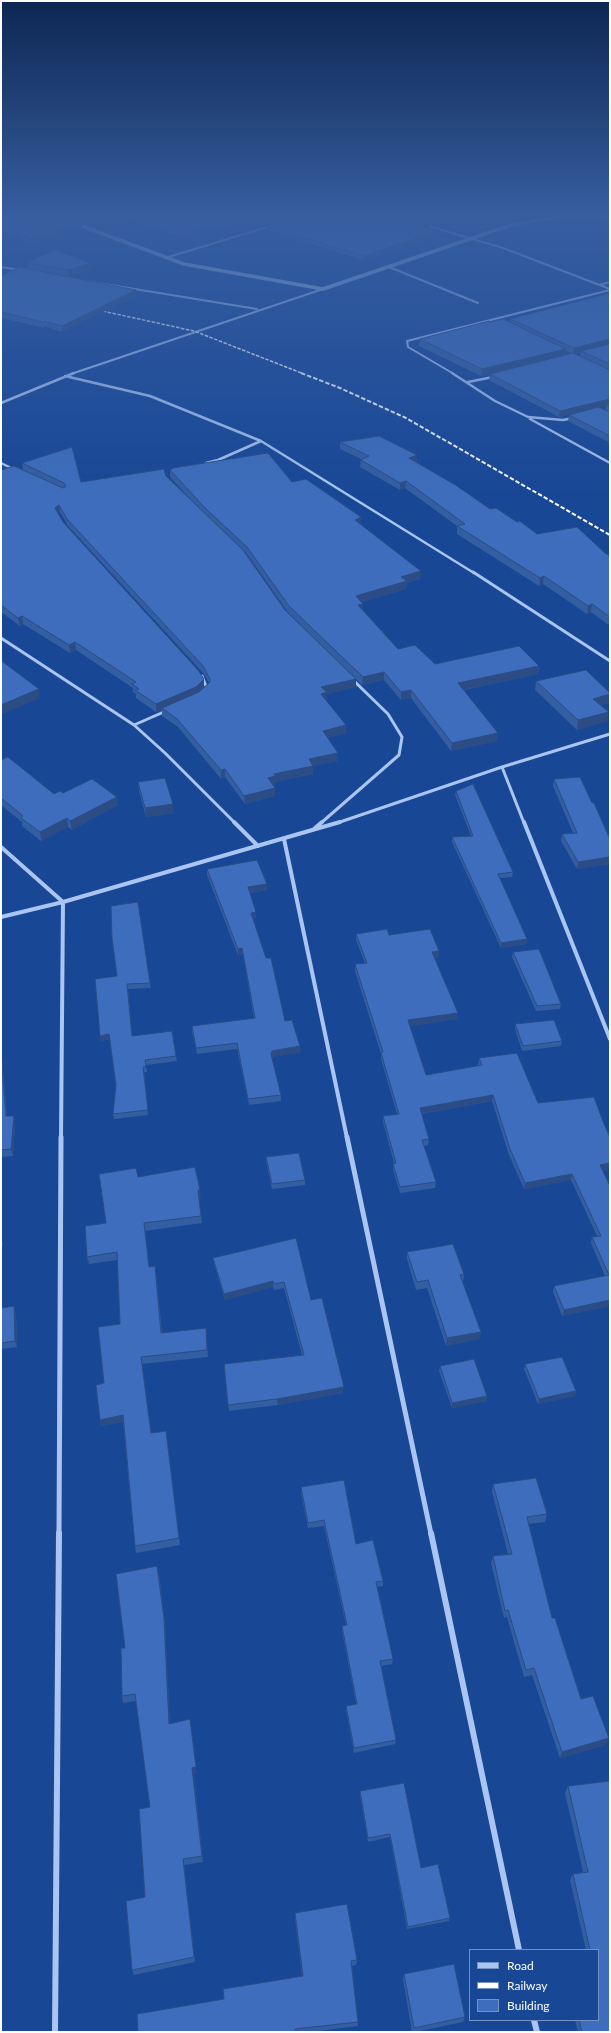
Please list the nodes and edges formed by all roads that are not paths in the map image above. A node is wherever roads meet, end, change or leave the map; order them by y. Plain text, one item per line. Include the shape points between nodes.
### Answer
1 (257, 310) edge
2 (532, 310) edge
3 (493, 320) junction
4 (500, 323) edge
5 (65, 376) junction
6 (494, 377) edge
7 (468, 382) junction
8 (1, 403) edge
9 (528, 417) junction
10 (577, 417) edge
11 (261, 441) junction
12 (1, 463) edge
13 (610, 463) edge
14 (205, 464) edge
15 (20, 472) edge
16 (1, 638) edge
17 (610, 661) edge
18 (196, 670) edge
19 (350, 677) edge
20 (203, 693) edge
21 (170, 710) edge
22 (134, 725) junction
23 (610, 734) edge
24 (502, 767) junction
25 (313, 831) junction
26 (284, 839) junction
27 (258, 846) junction
28 (1, 848) edge
29 (63, 902) junction
30 (1, 917) edge
31 (610, 1039) edge
32 (519, 1949) edge
33 (534, 2021) edge
34 (55, 2032) edge
35 (537, 2032) edge

1 - 5 street
2 - 3 street
3 - 4 street
3 - 7 street via 407,341 408,347 418,354
5 - 8 street
5 - 11 street via 150,396
6 - 7 street
7 - 9 street via 495,401
9 - 10 street via 563,420
9 - 13 street
11 - 14 street
11 - 17 street via 460,564
12 - 15 street
16 - 22 street
18 - 20 street via 208,688
19 - 25 street via 388,714 402,737 399,755
21 - 22 street
22 - 27 street
23 - 24 street
24 - 25 street
24 - 31 street
25 - 26 street
26 - 27 street
26 - 32 street
27 - 29 street
28 - 29 street
29 - 30 street
29 - 34 street
33 - 35 street

